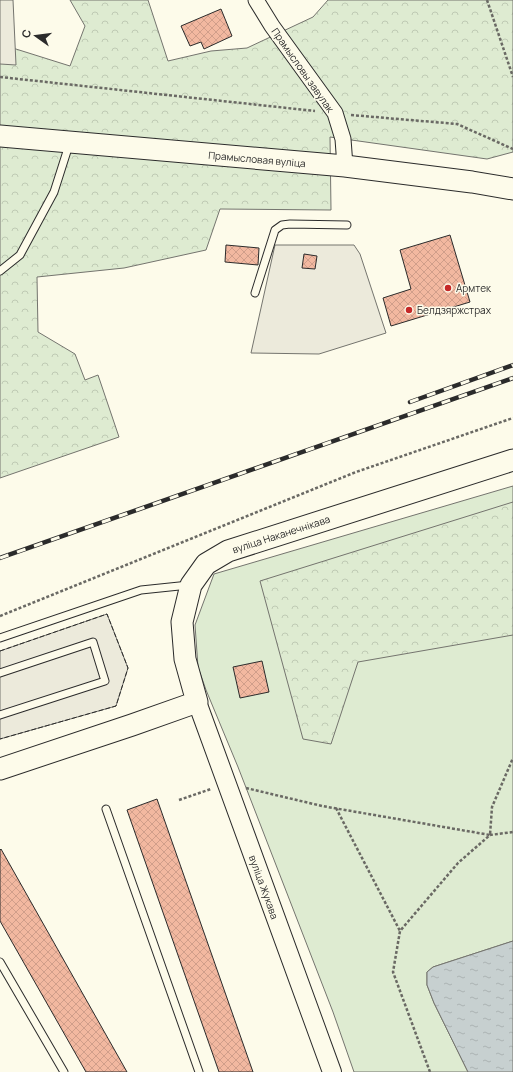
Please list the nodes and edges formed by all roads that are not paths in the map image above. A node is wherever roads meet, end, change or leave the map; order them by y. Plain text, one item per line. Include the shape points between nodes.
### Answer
1 (256, 0) edge
2 (0, 136) edge
3 (70, 142) junction
4 (345, 166) junction
5 (513, 189) edge
6 (347, 225) dead end
7 (0, 271) edge
8 (255, 293) dead end
9 (513, 460) edge
10 (191, 585) junction
11 (0, 638) edge
12 (0, 673) edge
13 (197, 702) junction
14 (0, 715) edge
15 (0, 769) edge
16 (106, 809) dead end
17 (0, 962) edge
18 (64, 1072) edge
19 (199, 1072) edge
20 (332, 1072) edge

1 - 4 street, Прамысловы завулак via 335,113 343,139
2 - 3 main road, Прамысловая вуліца
3 - 4 main road, Прамысловая вуліца
3 - 7 lane via 54,192 20,255
4 - 5 main road, Прамысловая вуліца
6 - 8 lane via 290,224 282,225 275,230
9 - 10 main road, вуліца Наканечнікава via 228,551 206,564
10 - 11 lane via 142,590
10 - 13 main road, вуліца Наканечнікава via 182,622 185,659
12 - 14 lane via 93,642 105,681
13 - 15 main road
13 - 20 street, вуліца Жукава
16 - 19 lane
17 - 18 lane

